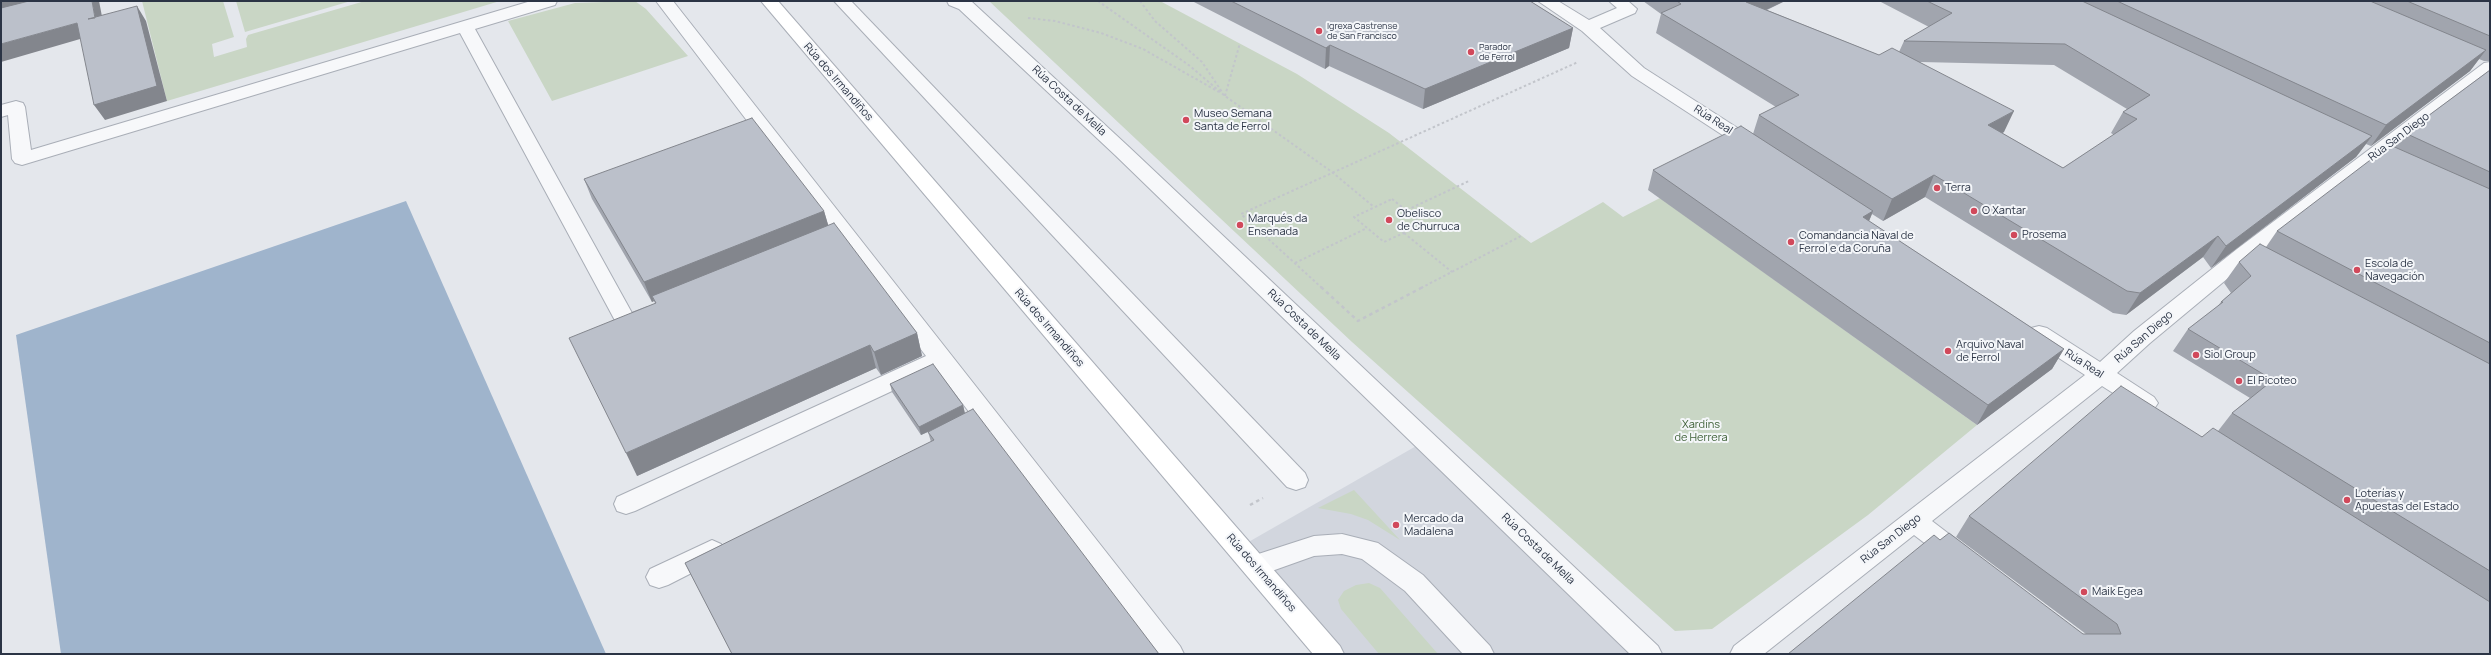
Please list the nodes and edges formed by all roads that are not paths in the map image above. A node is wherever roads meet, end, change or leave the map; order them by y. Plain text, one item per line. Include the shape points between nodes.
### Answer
1 (549, 1) edge
2 (664, 1) edge
3 (769, 1) edge
4 (842, 1) edge
5 (954, 1) edge
6 (1546, 1) edge
7 (1617, 1) edge
8 (465, 26) junction
9 (1588, 27) junction
10 (2467, 62) edge
11 (2489, 70) edge
12 (1, 111) edge
13 (2353, 146) edge
14 (1768, 157) edge
15 (2381, 160) junction
16 (845, 234) junction
17 (823, 243) edge
18 (2244, 254) junction
19 (2263, 264) edge
20 (663, 308) edge
21 (2021, 322) edge
22 (939, 359) junction
23 (2101, 375) junction
24 (2168, 418) edge
25 (1296, 480) dead end
26 (626, 504) dead end
27 (1914, 521) junction
28 (730, 542) edge
29 (1255, 566) junction
30 (1979, 571) edge
31 (659, 577) dead end
32 (1166, 653) edge
33 (1330, 654) edge
34 (1480, 654) edge
35 (1648, 654) edge
36 (1744, 654) edge

1 - 8 street
2 - 16 street
3 - 29 main road, Rúa dos Irmandiños
4 - 25 street
5 - 35 street, Rúa Costa de Mella via 964,5 1122,150
6 - 9 street, Rúa Real
7 - 9 street via 1629,8
8 - 12 street via 22,159 16,107
8 - 20 street via 627,323
9 - 14 street, Rúa Real via 1638,72
10 - 11 street
11 - 15 street, Rúa San Diego
13 - 15 street
15 - 18 street, Rúa San Diego
16 - 17 street
16 - 22 street
18 - 19 street
18 - 23 street, Rúa San Diego via 2142,337
21 - 23 street, Rúa Real
22 - 26 street
22 - 32 street via 974,421
23 - 24 street, Rúa Real
23 - 27 street, Rúa San Diego
27 - 30 street
27 - 36 street, Rúa San Diego
28 - 31 street
29 - 33 main road, Rúa dos Irmandiños
29 - 34 street via 1314,546 1342,544 1369,550 1414,583

